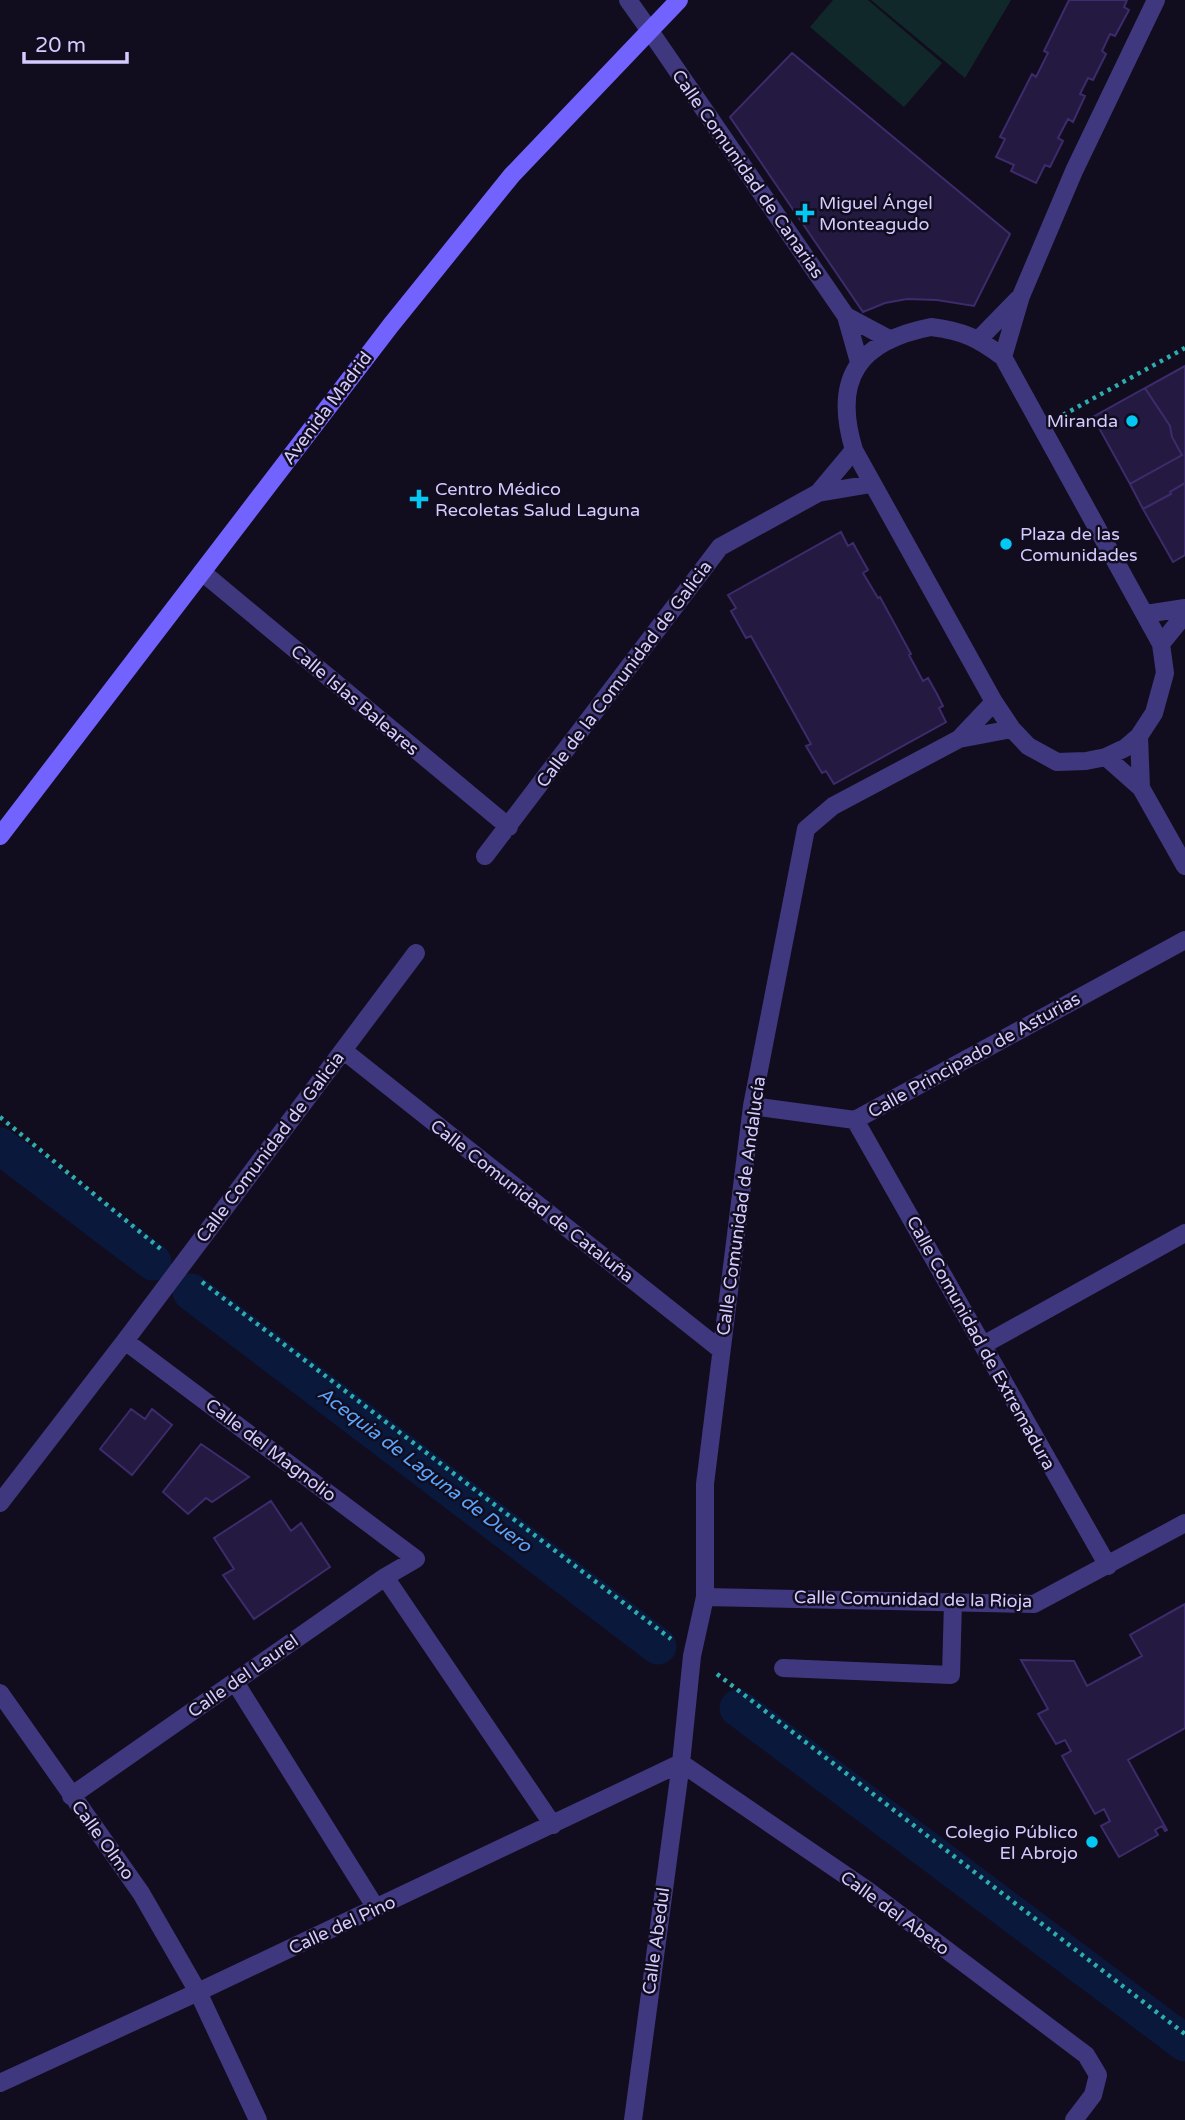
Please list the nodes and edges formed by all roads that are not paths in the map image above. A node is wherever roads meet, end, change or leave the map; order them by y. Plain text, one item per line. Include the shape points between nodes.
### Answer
1 (628, 0) edge
2 (679, 0) edge
3 (1156, 0) edge
4 (650, 31) junction
5 (1021, 296) junction
6 (846, 316) junction
7 (889, 339) junction
8 (979, 339) junction
9 (1003, 357) junction
10 (859, 362) junction
11 (854, 450) junction
12 (871, 484) junction
13 (818, 493) junction
14 (202, 572) junction
15 (1185, 608) edge
16 (1146, 614) junction
17 (1185, 614) edge
18 (1161, 644) junction
19 (994, 702) junction
20 (1012, 729) junction
21 (1139, 736) junction
22 (959, 738) junction
23 (1106, 757) junction
24 (1141, 788) junction
25 (509, 827) junction
26 (0, 836) edge
27 (485, 856) dead end
28 (1185, 866) edge
29 (1185, 940) edge
30 (416, 953) dead end
31 (344, 1051) junction
32 (751, 1106) junction
33 (855, 1120) junction
34 (1185, 1233) edge
35 (125, 1341) junction
36 (983, 1345) junction
37 (721, 1350) junction
38 (0, 1503) edge
39 (1185, 1523) edge
40 (416, 1559) joint
41 (1108, 1566) junction
42 (385, 1577) junction
43 (705, 1597) junction
44 (953, 1602) junction
45 (783, 1668) dead end
46 (235, 1682) junction
47 (0, 1693) edge
48 (681, 1763) junction
49 (71, 1796) junction
50 (553, 1825) junction
51 (376, 1908) junction
52 (198, 1992) junction
53 (0, 2082) edge
54 (258, 2120) edge
55 (633, 2120) edge
56 (1074, 2120) edge

1 - 4 street, Calle Comunidad de Canarias
2 - 4 main road, Avenida Madrid
3 - 5 street via 1074,171
4 - 6 street, Calle Comunidad de Canarias
4 - 14 main road, Avenida Madrid via 512,175
5 - 8 street
5 - 9 street
6 - 7 street, Calle Comunidad de Canarias
6 - 10 street, Calle Comunidad de Canarias
7 - 8 street via 931,327
7 - 10 street
8 - 9 street
9 - 16 street
10 - 11 street via 846,402
11 - 12 street
11 - 13 street, Calle de la Comunidad de Galicia
12 - 13 street, Calle de la Comunidad de Galicia
12 - 19 street
13 - 25 street, Calle de la Comunidad de Galicia via 720,547
14 - 25 street, Calle Islas Baleares
14 - 26 main road, Avenida Madrid
15 - 16 street
16 - 18 street
17 - 18 street
18 - 21 street via 1165,673 1154,713
19 - 20 street
19 - 22 street, Calle Comunidad de Andalucía
20 - 22 street, Calle Comunidad de Andalucía
20 - 23 street via 1028,747 1057,762
21 - 23 street
21 - 24 street
22 - 32 street, Calle Comunidad de Andalucía via 833,806 806,829
23 - 24 street
24 - 28 street
25 - 27 street, Calle de la Comunidad de Galicia
29 - 33 street, Calle Principado de Asturias
30 - 31 street, Calle Comunidad de Galicia
31 - 35 street, Calle Comunidad de Galicia
31 - 37 street, Calle Comunidad de Cataluña
32 - 33 street, Calle Principado de Asturias
32 - 37 street, Calle Comunidad de Andalucía
33 - 36 street, Calle Comunidad de Extremadura
34 - 36 street
35 - 38 street, Calle Comunidad de Galicia
35 - 40 street, Calle del Magnolio
36 - 41 street, Calle Comunidad de Extremadura
37 - 43 street, Calle Comunidad de Andalucía via 705,1484
39 - 41 street, Calle Comunidad de la Rioja
40 - 42 street, Calle del Laurel
41 - 44 street, Calle Comunidad de la Rioja via 1034,1604
42 - 46 street, Calle del Laurel
42 - 50 street
43 - 44 street, Calle Comunidad de la Rioja
43 - 48 street, Calle Comunidad de Andalucía via 692,1656
44 - 45 street via 951,1675
46 - 49 street, Calle del Laurel
46 - 51 street
47 - 49 street, Calle Olmo
48 - 50 street, Calle del Pino
48 - 55 street, Calle Abedul
48 - 56 street, Calle del Abeto via 867,1890 1086,2055 1098,2075 1093,2095
49 - 52 street, Calle Olmo via 141,1892
50 - 51 street, Calle del Pino
51 - 52 street, Calle del Pino
52 - 53 street, Calle del Pino
52 - 54 street, Calle Olmo

